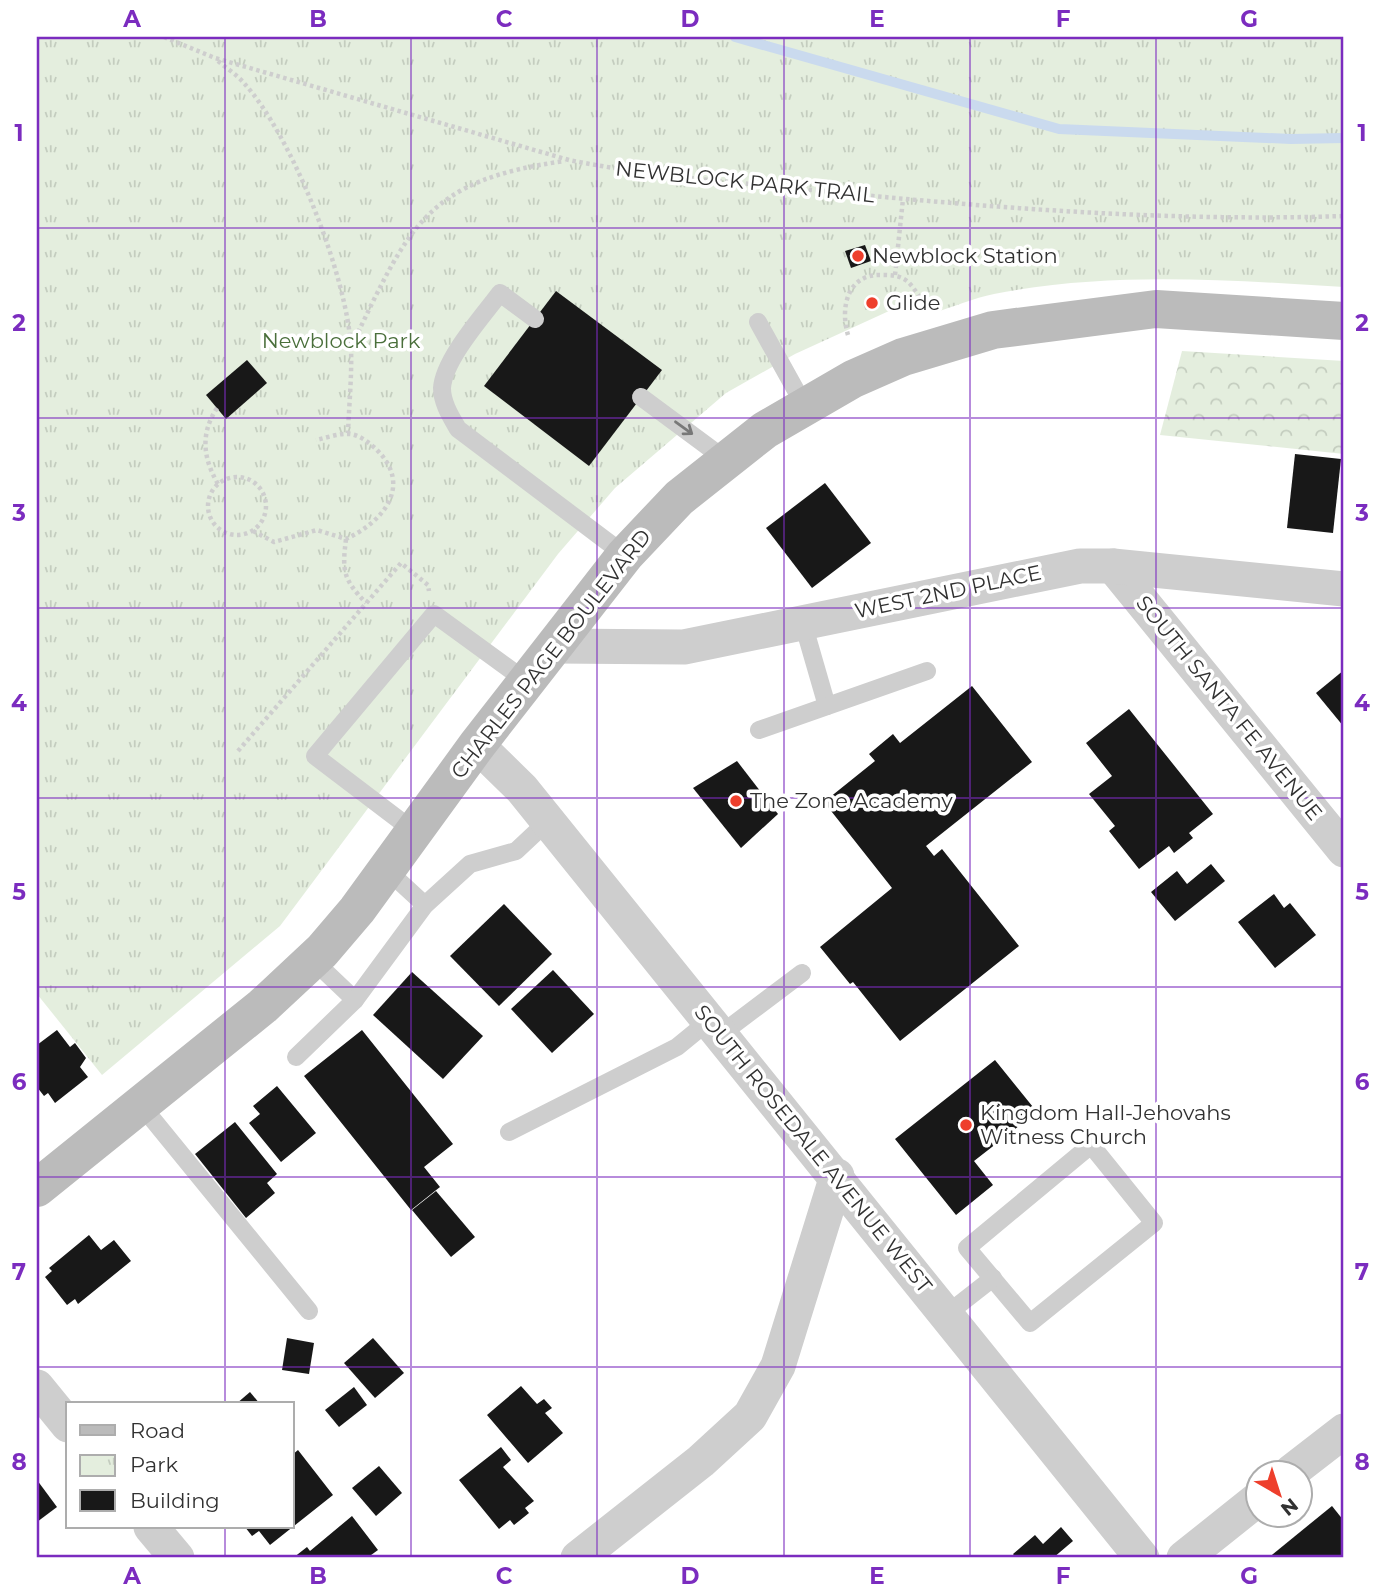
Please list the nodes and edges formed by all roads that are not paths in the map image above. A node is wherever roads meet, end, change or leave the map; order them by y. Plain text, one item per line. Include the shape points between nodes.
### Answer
1 (535, 319) dead end
2 (1344, 321) edge
3 (758, 322) dead end
4 (641, 397) dead end
5 (804, 405) junction
6 (726, 460) junction
7 (625, 555) junction
8 (1113, 566) junction
9 (1344, 589) edge
10 (803, 622) junction
11 (554, 646) junction
12 (927, 671) dead end
13 (526, 681) junction
14 (827, 706) junction
15 (759, 730) dead end
16 (477, 745) junction
17 (548, 821) junction
18 (415, 832) junction
19 (1344, 850) edge
20 (387, 870) junction
21 (425, 905) junction
22 (313, 960) junction
23 (802, 973) dead end
24 (355, 1000) junction
25 (716, 1027) junction
26 (296, 1057) dead end
27 (141, 1105) junction
28 (509, 1132) dead end
29 (836, 1176) junction
30 (37, 1188) edge
31 (993, 1278) junction
32 (309, 1311) dead end
33 (947, 1314) junction
34 (37, 1387) edge
35 (66, 1423) edge
36 (1344, 1431) edge
37 (1310, 1458) edge
38 (1244, 1510) edge
39 (152, 1528) edge
40 (583, 1557) edge
41 (177, 1558) edge
42 (1142, 1558) edge
43 (1184, 1558) edge

1 - 7 lane via 500,293 451,362 442,387 446,408 458,429
2 - 5 main road, CHARLES PAGE BOULEVARD via 1156,309 993,330 903,357
3 - 5 lane
4 -> 6 lane
5 - 6 main road, CHARLES PAGE BOULEVARD
6 - 7 main road, CHARLES PAGE BOULEVARD via 678,498
7 - 11 main road, CHARLES PAGE BOULEVARD
8 - 9 street, WEST 2ND PLACE
8 - 10 street, WEST 2ND PLACE via 1071,567
8 - 19 street, SOUTH SANTA FE AVENUE
10 - 11 street, WEST 2ND PLACE via 684,647
10 - 14 lane
11 - 13 main road, CHARLES PAGE BOULEVARD
12 - 14 lane
13 - 16 main road, CHARLES PAGE BOULEVARD
13 - 18 lane via 434,614 316,756
14 - 15 lane
16 - 17 street, SOUTH ROSEDALE AVENUE WEST
16 - 18 main road, CHARLES PAGE BOULEVARD
17 - 21 lane via 516,851 470,864
17 - 25 street, SOUTH ROSEDALE AVENUE WEST
18 - 20 main road, CHARLES PAGE BOULEVARD
20 - 21 lane
20 - 22 main road, CHARLES PAGE BOULEVARD
21 - 24 lane
22 - 24 lane
22 - 27 main road, CHARLES PAGE BOULEVARD
23 - 25 lane
24 - 26 lane
25 - 28 lane
25 - 29 street, SOUTH ROSEDALE AVENUE WEST
27 - 30 main road, CHARLES PAGE BOULEVARD
27 - 32 lane
29 - 33 street, SOUTH ROSEDALE AVENUE WEST
29 - 40 street via 778,1366 750,1416
31 - 31 lane via 1030,1323 1154,1223 1091,1145 967,1248
31 - 33 lane
33 - 42 street, SOUTH ROSEDALE AVENUE WEST
34 - 35 street
36 - 37 street
38 - 43 street
39 - 41 street

